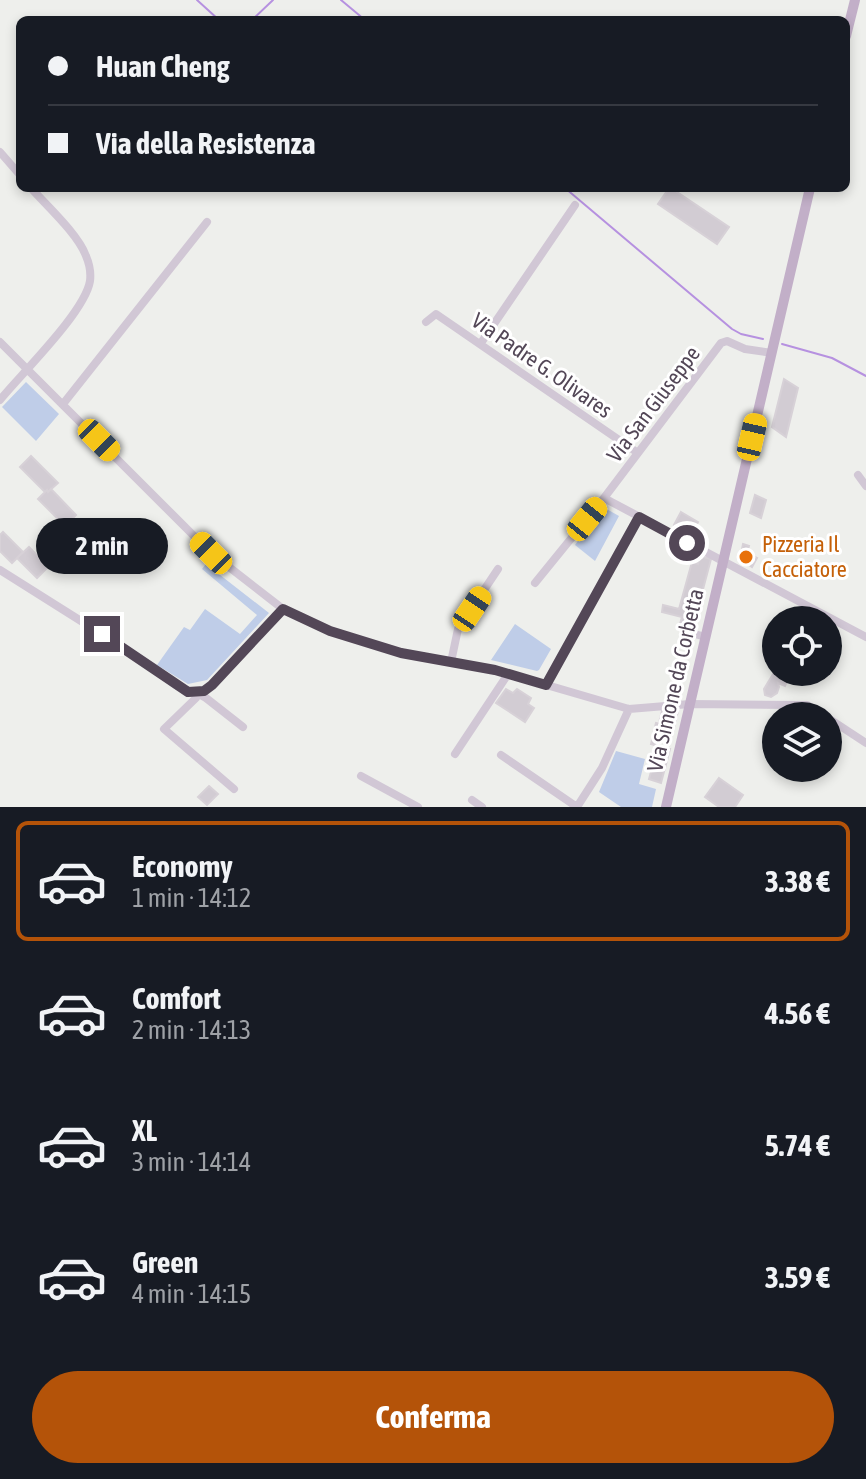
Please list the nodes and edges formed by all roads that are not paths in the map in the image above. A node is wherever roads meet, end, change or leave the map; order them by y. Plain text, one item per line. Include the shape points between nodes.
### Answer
1 (855, 0) edge
2 (850, 20) edge
3 (0, 152) edge
4 (16, 170) edge
5 (34, 192) edge
6 (809, 192) edge
7 (575, 205) dead end
8 (207, 222) dead end
9 (426, 322) dead end
10 (0, 342) edge
11 (481, 343) junction
12 (772, 353) junction
13 (27, 368) junction
14 (0, 400) edge
15 (63, 404) junction
16 (638, 453) junction
17 (858, 475) dead end
18 (866, 486) edge
19 (604, 498) junction
20 (639, 517) junction
21 (723, 562) junction
22 (498, 569) dead end
23 (0, 570) edge
24 (535, 583) dead end
25 (283, 609) junction
26 (687, 632) dead end
27 (706, 637) junction
28 (866, 637) edge
29 (451, 662) junction
30 (508, 674) junction
31 (546, 685) junction
32 (197, 693) junction
33 (690, 704) junction
34 (762, 705) edge
35 (629, 709) junction
36 (243, 727) dead end
37 (842, 727) edge
38 (866, 743) edge
39 (455, 754) dead end
40 (501, 755) dead end
41 (361, 776) dead end
42 (234, 789) dead end
43 (472, 800) dead end
44 (418, 807) edge
45 (482, 807) edge
46 (577, 807) edge
47 (666, 807) edge

1 - 2 main road
3 - 4 street
5 - 13 street via 78,242 90,281 79,306
6 - 12 main road, Via Simone da Corbetta
7 - 11 street
8 - 15 street
9 - 11 street, Via Padre G. Olivares via 436,314
10 - 13 street
11 - 16 street, Via Padre G. Olivares
12 - 16 street, Via San Giuseppe via 723,341
12 - 21 main road, Via Simone da Corbetta
13 - 14 street
13 - 15 street
15 - 25 street via 211,553
16 - 19 street, Via San Giuseppe
17 - 18 street
19 - 20 street
19 - 24 street, Via San Giuseppe
20 - 21 street
20 - 31 street
21 - 27 main road, Via Simone da Corbetta
21 - 28 street
22 - 29 street via 458,629
23 - 32 street via 176,685
25 - 29 street via 330,631
25 - 32 street via 212,685
26 - 27 street
27 - 33 main road, Via Simone da Corbetta
29 - 30 street
30 - 31 street
30 - 39 street
31 - 35 street
32 - 36 street
32 - 42 street via 164,729
33 - 34 street
33 - 35 street
33 - 47 main road, Via Simone da Corbetta
35 - 46 street
37 - 38 street
40 - 46 street
41 - 44 street
43 - 45 street

